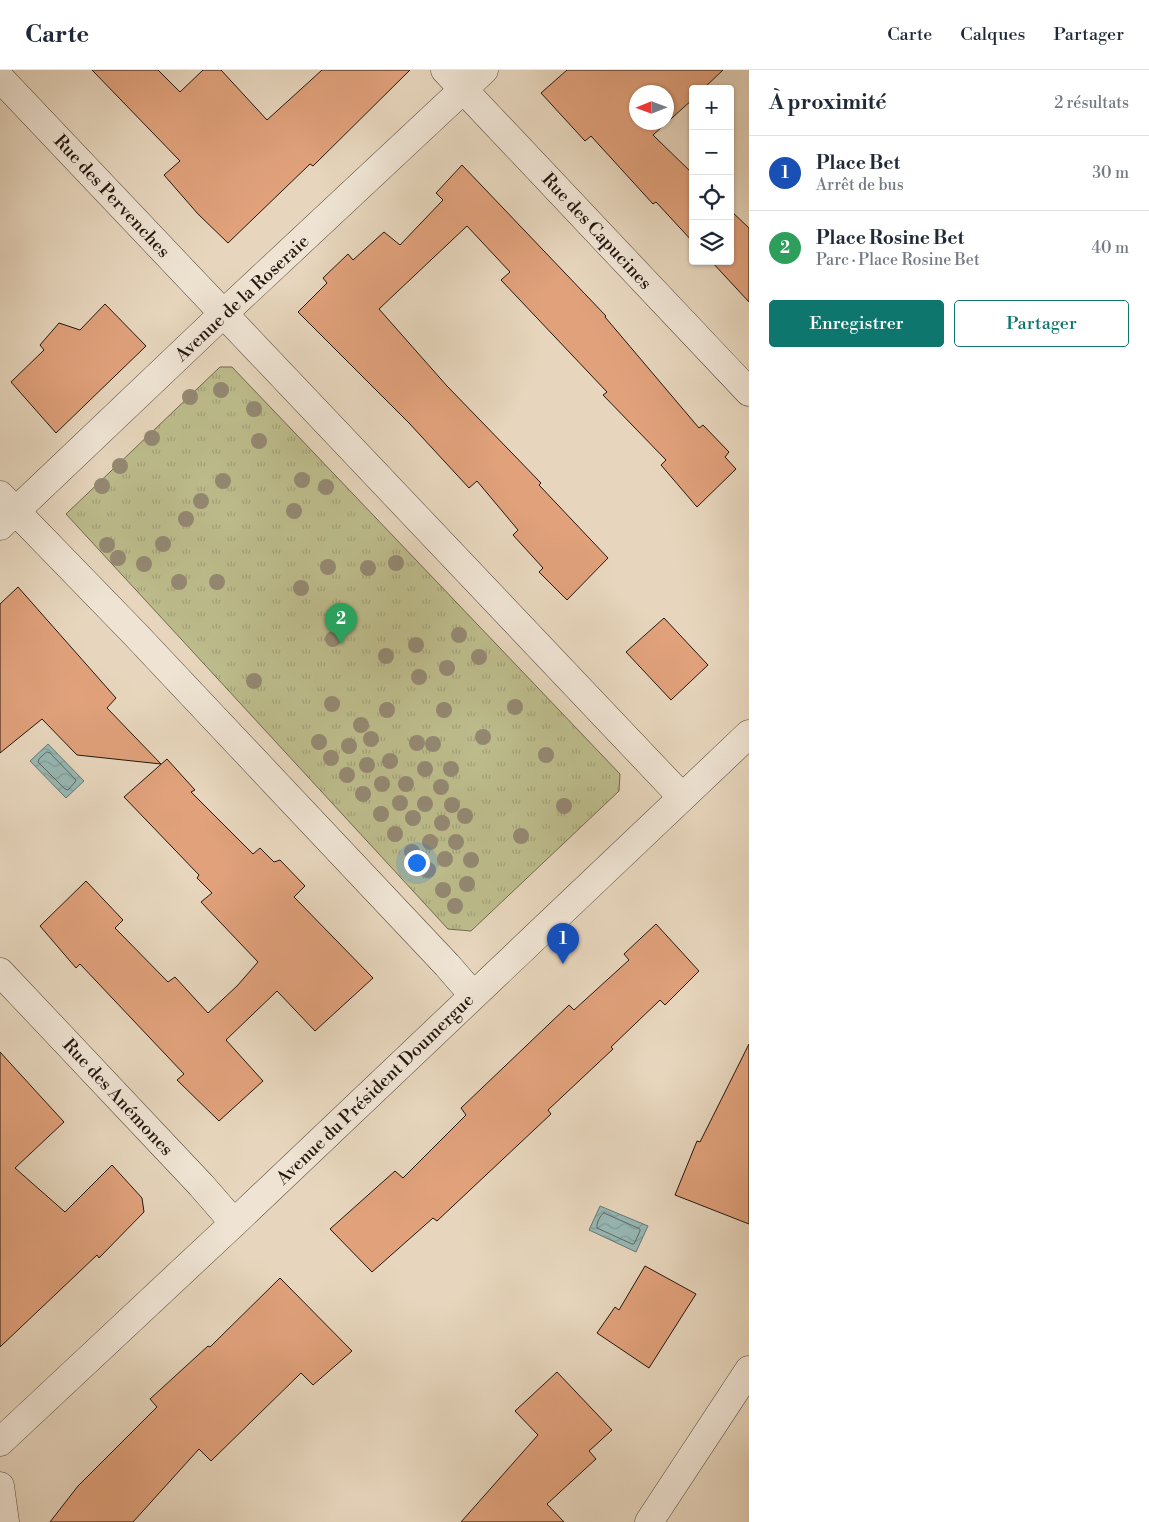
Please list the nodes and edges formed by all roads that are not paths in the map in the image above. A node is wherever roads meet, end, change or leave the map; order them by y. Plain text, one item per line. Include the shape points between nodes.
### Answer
1 (445, 70) edge
2 (484, 70) edge
3 (0, 78) edge
4 (463, 90) junction
5 (223, 314) junction
6 (749, 392) edge
7 (5, 511) edge
8 (749, 734) edge
9 (682, 798) junction
10 (0, 972) edge
11 (473, 995) junction
12 (234, 1223) junction
13 (749, 1370) edge
14 (0, 1442) edge
15 (0, 1486) edge
16 (5, 1522) edge
17 (649, 1522) edge

1 - 4 street, Rue des Capucines
2 - 4 street, Avenue de la Roseraie
3 - 5 street, Rue des Pervenches
4 - 5 street, Avenue de la Roseraie
4 - 6 street, Rue des Capucines
5 - 7 street, Avenue de la Roseraie
5 - 9 street, Rue des Pervenches
7 - 11 street via 149,649
8 - 9 street, Avenue du Président Doumergue
9 - 11 street, Avenue du Président Doumergue
10 - 12 street, Rue des Anémones
11 - 12 street, Avenue du Président Doumergue
12 - 14 street, Avenue du Président Doumergue
13 - 17 street
15 - 16 street

